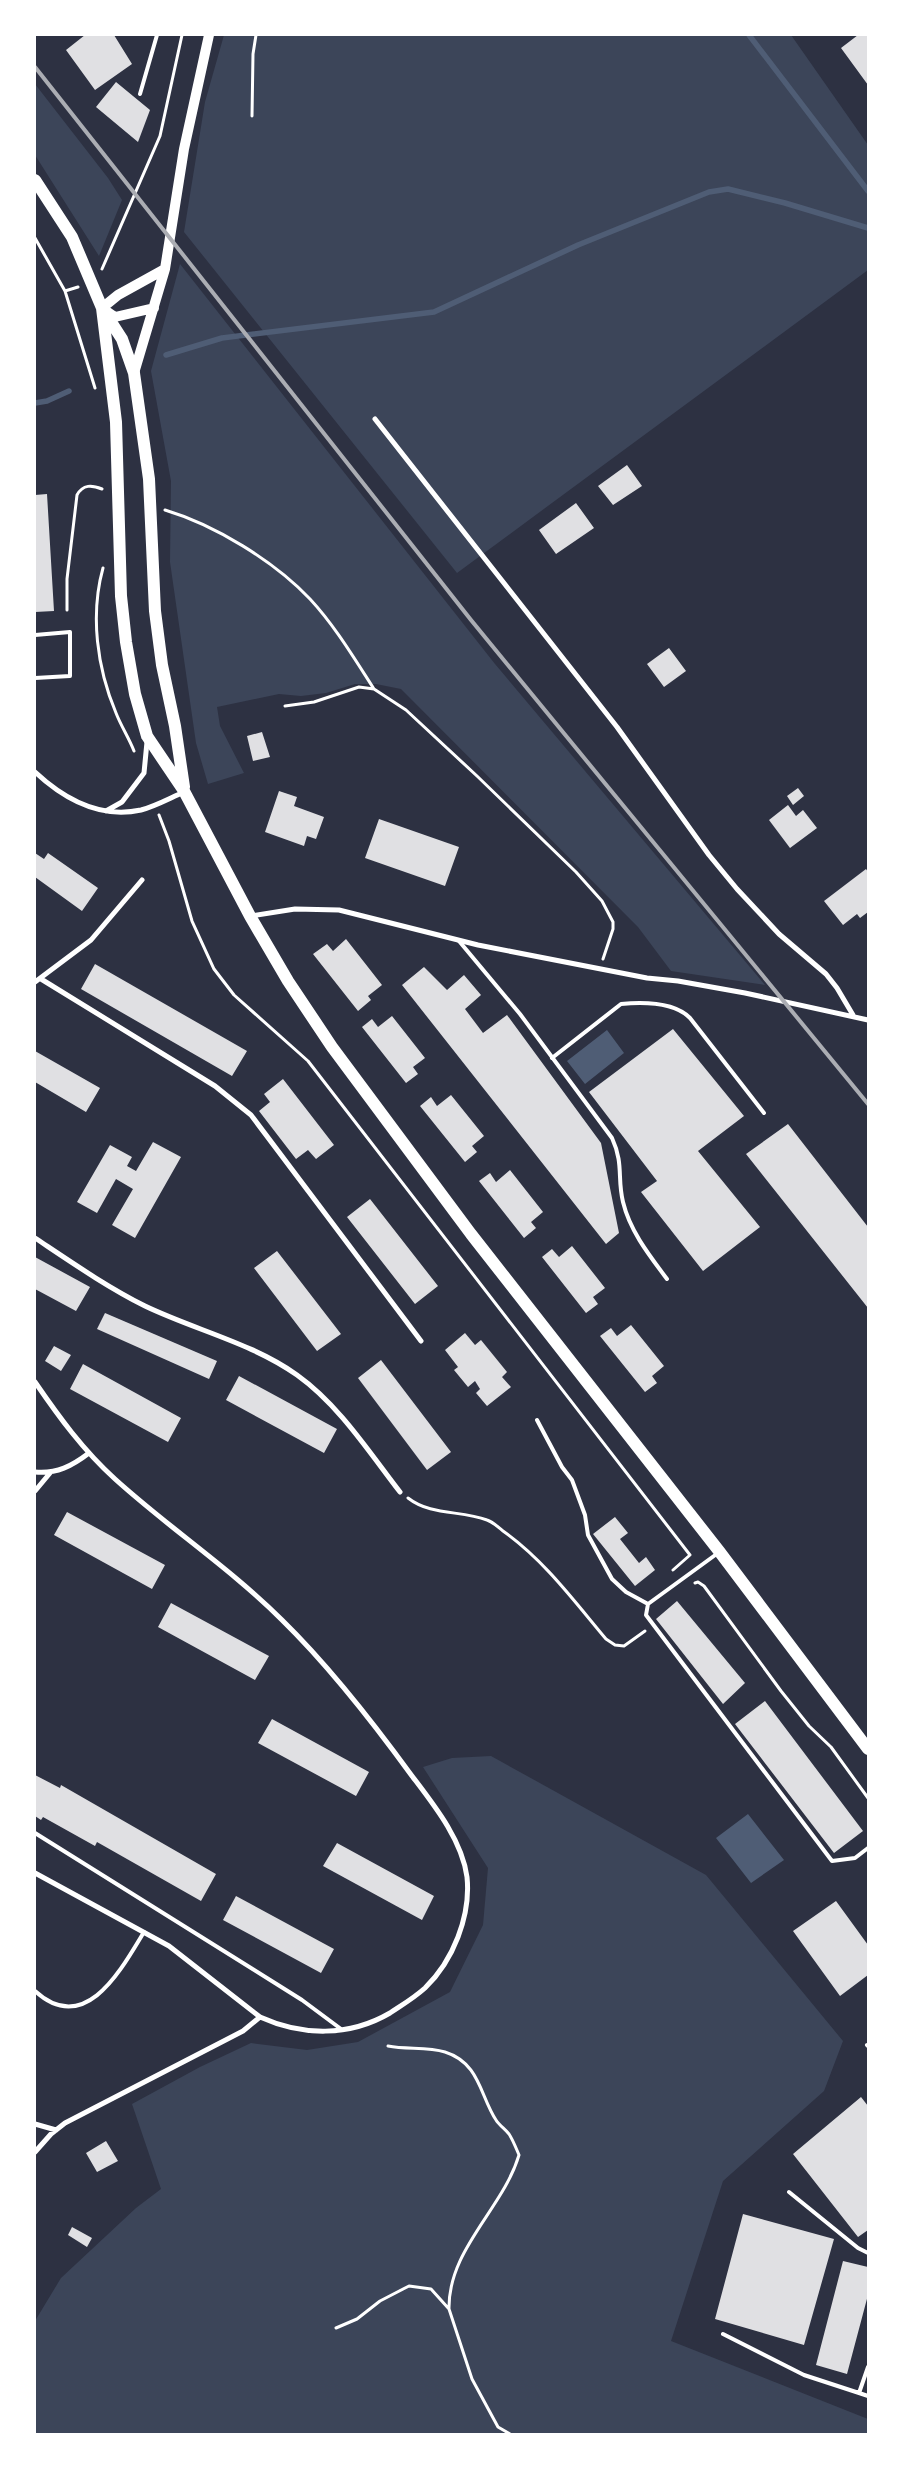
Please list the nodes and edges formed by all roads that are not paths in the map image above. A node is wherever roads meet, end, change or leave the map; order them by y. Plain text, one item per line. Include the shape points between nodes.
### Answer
1 (157, 35) edge
2 (209, 35) edge
3 (140, 94) dead end
4 (35, 180) edge
5 (165, 269) junction
6 (102, 308) junction
7 (154, 308) junction
8 (134, 373) junction
9 (375, 419) dead end
10 (35, 635) edge
11 (35, 678) edge
12 (147, 736) junction
13 (35, 772) edge
14 (184, 792) junction
15 (105, 811) junction
16 (142, 880) dead end
17 (250, 916) junction
18 (459, 941) junction
19 (41, 979) junction
20 (35, 982) edge
21 (852, 1015) junction
22 (868, 1020) edge
23 (552, 1058) junction
24 (764, 1113) dead end
25 (35, 1238) edge
26 (667, 1279) dead end
27 (421, 1341) dead end
28 (35, 1382) edge
29 (537, 1420) dead end
30 (89, 1453) junction
31 (35, 1472) edge
32 (50, 1473) junction
33 (35, 1492) edge
34 (400, 1492) road end
35 (719, 1552) junction
36 (648, 1604) junction
37 (868, 1749) edge
38 (35, 1833) edge
39 (868, 1848) edge
40 (35, 1873) edge
41 (144, 1932) junction
42 (35, 1991) edge
43 (260, 2017) junction
44 (343, 2031) junction
45 (35, 2124) edge
46 (56, 2130) junction
47 (35, 2152) edge
48 (789, 2192) dead end
49 (868, 2253) edge
50 (723, 2334) dead end
51 (868, 2367) edge
52 (859, 2393) junction
53 (868, 2396) edge

1 - 3 lane
2 - 5 main road via 184,149
4 - 6 main road via 72,237
5 - 6 main road via 118,295
5 - 7 main road
6 - 7 main road via 115,317
6 - 8 main road via 122,339
6 - 12 main road via 116,422 126,642 135,694
7 - 8 main road
8 - 14 main road via 149,479 151,554 162,665
9 - 21 street via 617,727 714,862 780,934 826,974
10 - 11 lane via 70,632 70,676
12 - 14 main road
12 - 15 street via 144,773 122,802
13 - 15 street via 80,805
14 - 15 street via 142,810
14 - 17 main road
16 - 19 street via 91,940
17 - 18 street via 295,909 339,910
17 - 35 main road via 310,1014 391,1129
18 - 21 street
18 - 23 lane
19 - 20 street
19 - 27 street via 215,1086 251,1115
21 - 22 street
23 - 24 lane via 621,1004 678,1008 690,1018
23 - 26 lane via 612,1138 619,1153 622,1200 629,1222
25 - 34 street via 146,1306 248,1348 298,1376 346,1423
28 - 30 street
29 - 36 lane via 572,1480 585,1515 588,1535 612,1579 626,1592
30 - 32 street via 66,1468
30 - 44 street via 115,1479 239,1581 309,1647 386,1740 432,1804 458,1850 466,1877 467,1901 454,1945 438,1972 413,1998 364,2025
31 - 32 street
32 - 33 street
35 - 36 lane
35 - 37 main road
36 - 39 lane via 646,1614 654,1626 832,1861 855,1858
38 - 44 lane via 294,1994
40 - 41 street
41 - 42 lane via 105,1989 88,2003 70,2007 52,2003
41 - 43 street via 169,1946
43 - 44 street via 276,2025 299,2030
43 - 46 street via 243,2031
45 - 46 street
46 - 47 street
48 - 49 lane
50 - 52 lane via 804,2375
51 - 52 lane
52 - 53 lane

